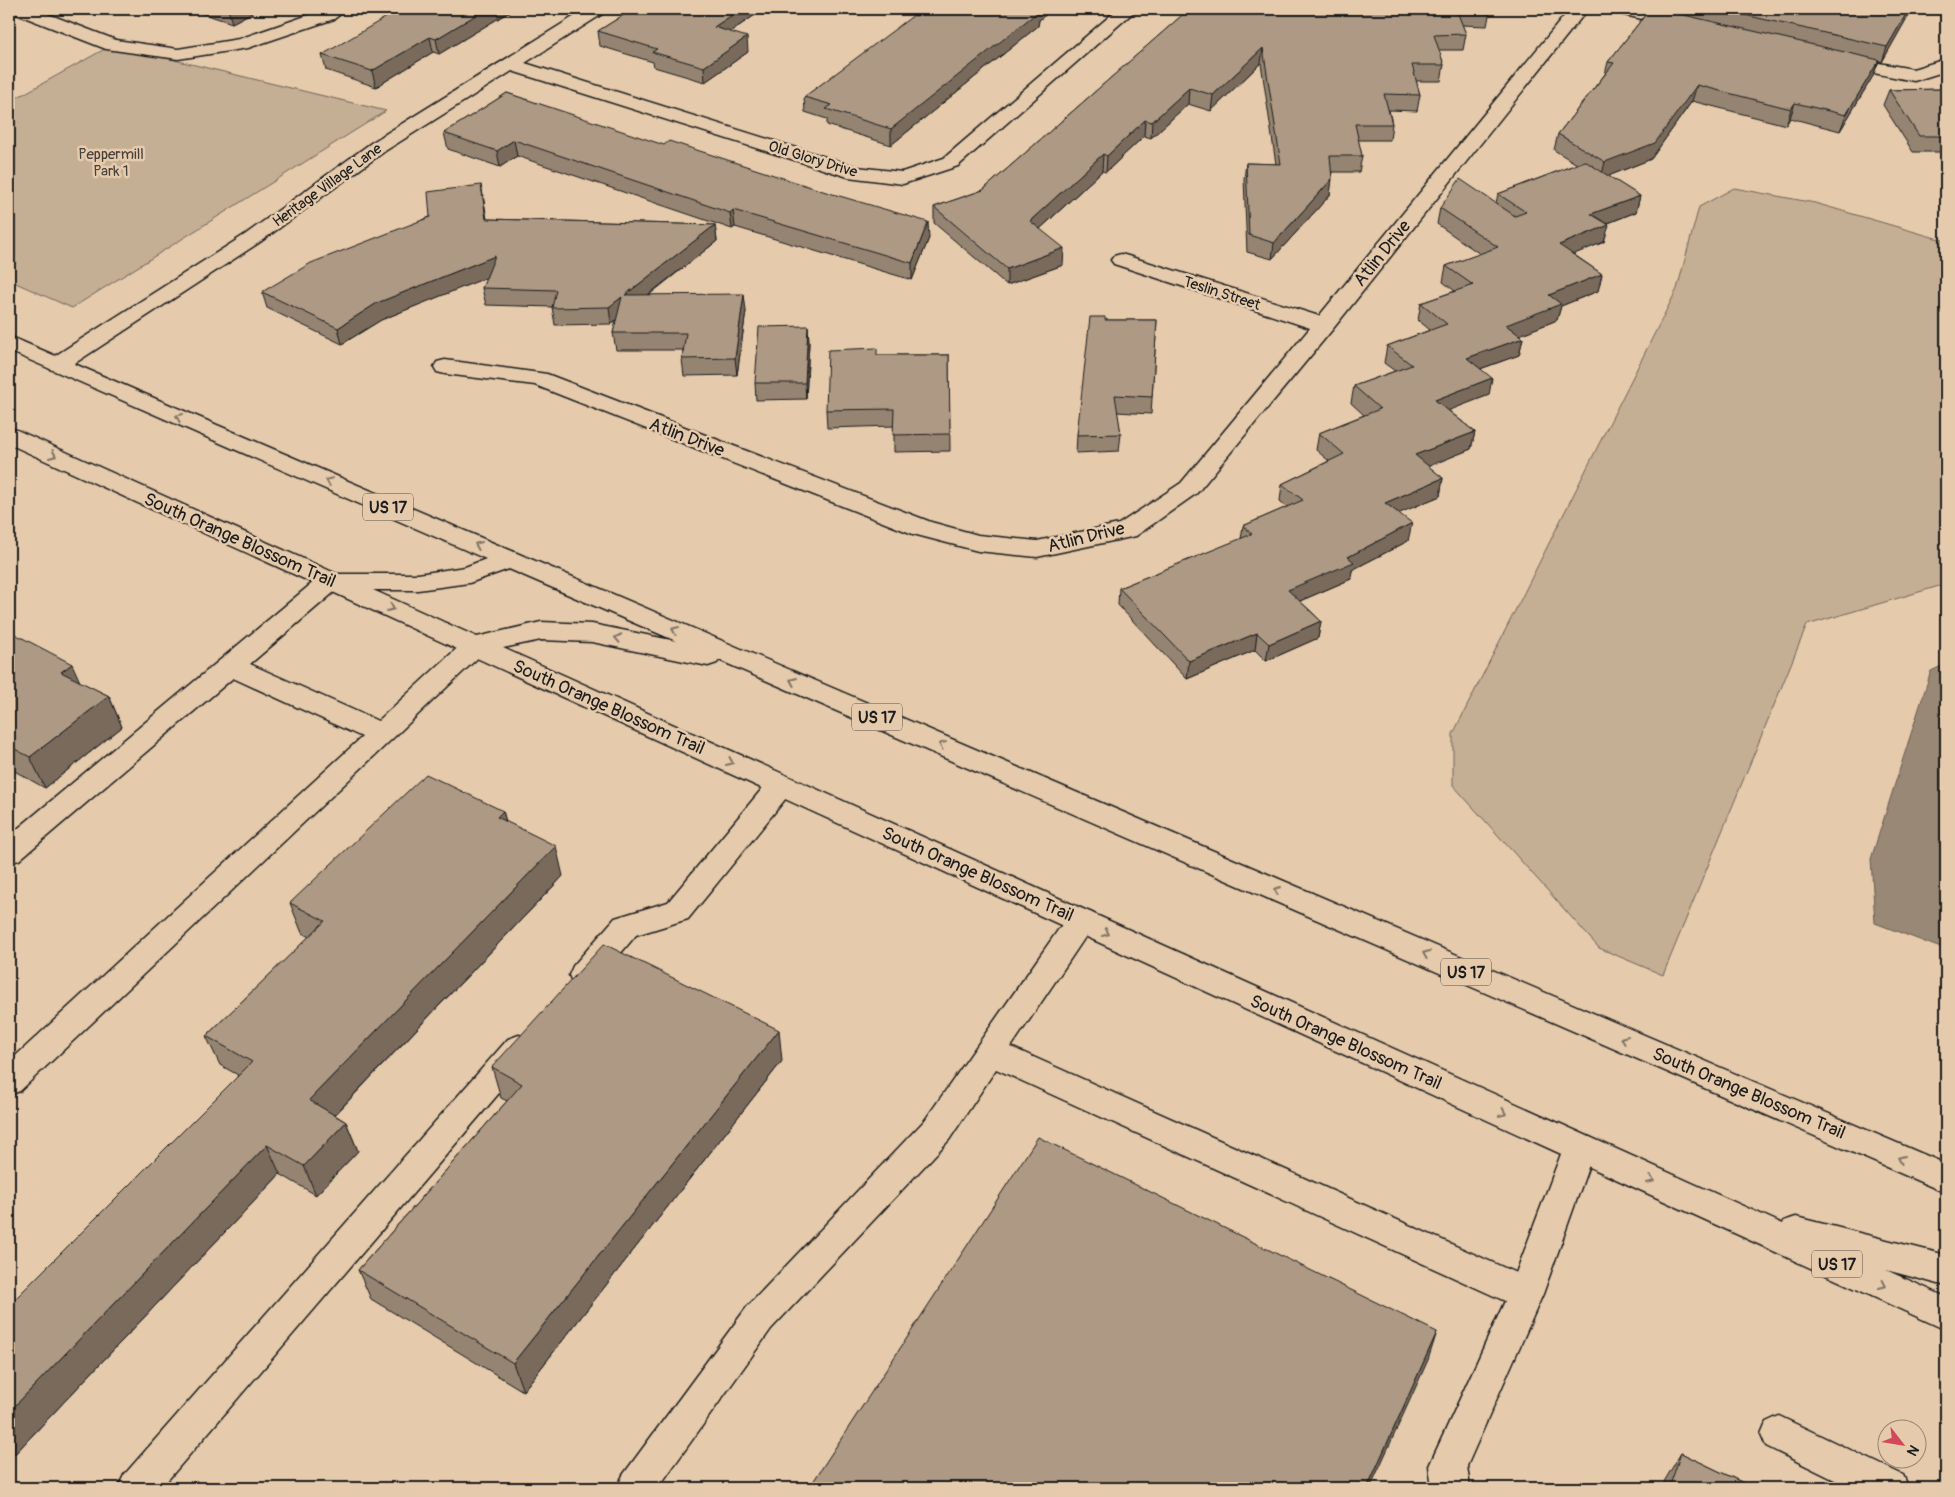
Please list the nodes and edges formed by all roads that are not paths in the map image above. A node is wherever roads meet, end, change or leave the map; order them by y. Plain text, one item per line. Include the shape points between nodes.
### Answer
1 (20, 9) edge
2 (338, 9) edge
3 (598, 9) edge
4 (1128, 9) edge
5 (1579, 9) edge
6 (1621, 9) edge
7 (1698, 27) edge
8 (1824, 57) edge
9 (510, 64) junction
10 (1946, 65) edge
11 (1121, 260) dead end
12 (1324, 326) junction
13 (9, 343) edge
14 (58, 364) junction
15 (445, 366) dead end
16 (9, 435) edge
17 (510, 559) junction
18 (331, 581) junction
19 (474, 646) junction
20 (231, 666) junction
21 (768, 670) junction
22 (381, 734) junction
23 (781, 785) junction
24 (9, 852) edge
25 (1081, 921) junction
26 (562, 999) edge
27 (536, 1029) edge
28 (990, 1052) junction
29 (9, 1082) edge
30 (1578, 1148) junction
31 (1946, 1179) edge
32 (1727, 1214) junction
33 (1946, 1270) edge
34 (1526, 1294) junction
35 (1946, 1314) edge
36 (1779, 1434) dead end
37 (137, 1488) edge
38 (636, 1488) edge
39 (1451, 1488) edge
40 (1890, 1488) edge

1 - 2 street via 112,45 178,54 242,44
3 - 9 street, Heritage Village Lane
4 - 9 street, Old Glory Drive via 951,162 902,178 855,174
5 - 12 street, Atlin Drive
6 - 7 street
8 - 10 street via 1914,75
9 - 14 street, Heritage Village Lane via 378,147 253,238
11 - 12 street, Teslin Street
12 - 15 street, Atlin Drive via 1189,488 1127,530 1037,549 978,543 922,528 538,380
13 - 14 street, South Orange Blossom Trail / US 17
17 -> 14 street, South Orange Blossom Trail / US 17
16 -> 18 street, South Orange Blossom Trail / US 17
17 - 18 street via 469,574 418,582
21 -> 17 street, South Orange Blossom Trail / US 17
18 -> 19 street, South Orange Blossom Trail / US 17
18 - 20 street
21 -> 19 street via 592,632 541,632
19 - 22 street
19 -> 23 street, South Orange Blossom Trail / US 17
20 - 22 street
20 - 24 street
31 -> 21 street, South Orange Blossom Trail / US 17
22 - 29 street
23 - 25 street, South Orange Blossom Trail / US 17
23 - 26 street via 678,911 626,926
25 - 28 street
25 -> 30 street, South Orange Blossom Trail / US 17
27 - 37 street
28 - 34 street
28 - 38 street via 937,1130 758,1318
30 -> 32 street, South Orange Blossom Trail / US 17
30 - 34 street
32 - 33 street
32 -> 35 street, South Orange Blossom Trail / US 17
34 - 39 street via 1448,1466
36 - 40 street

